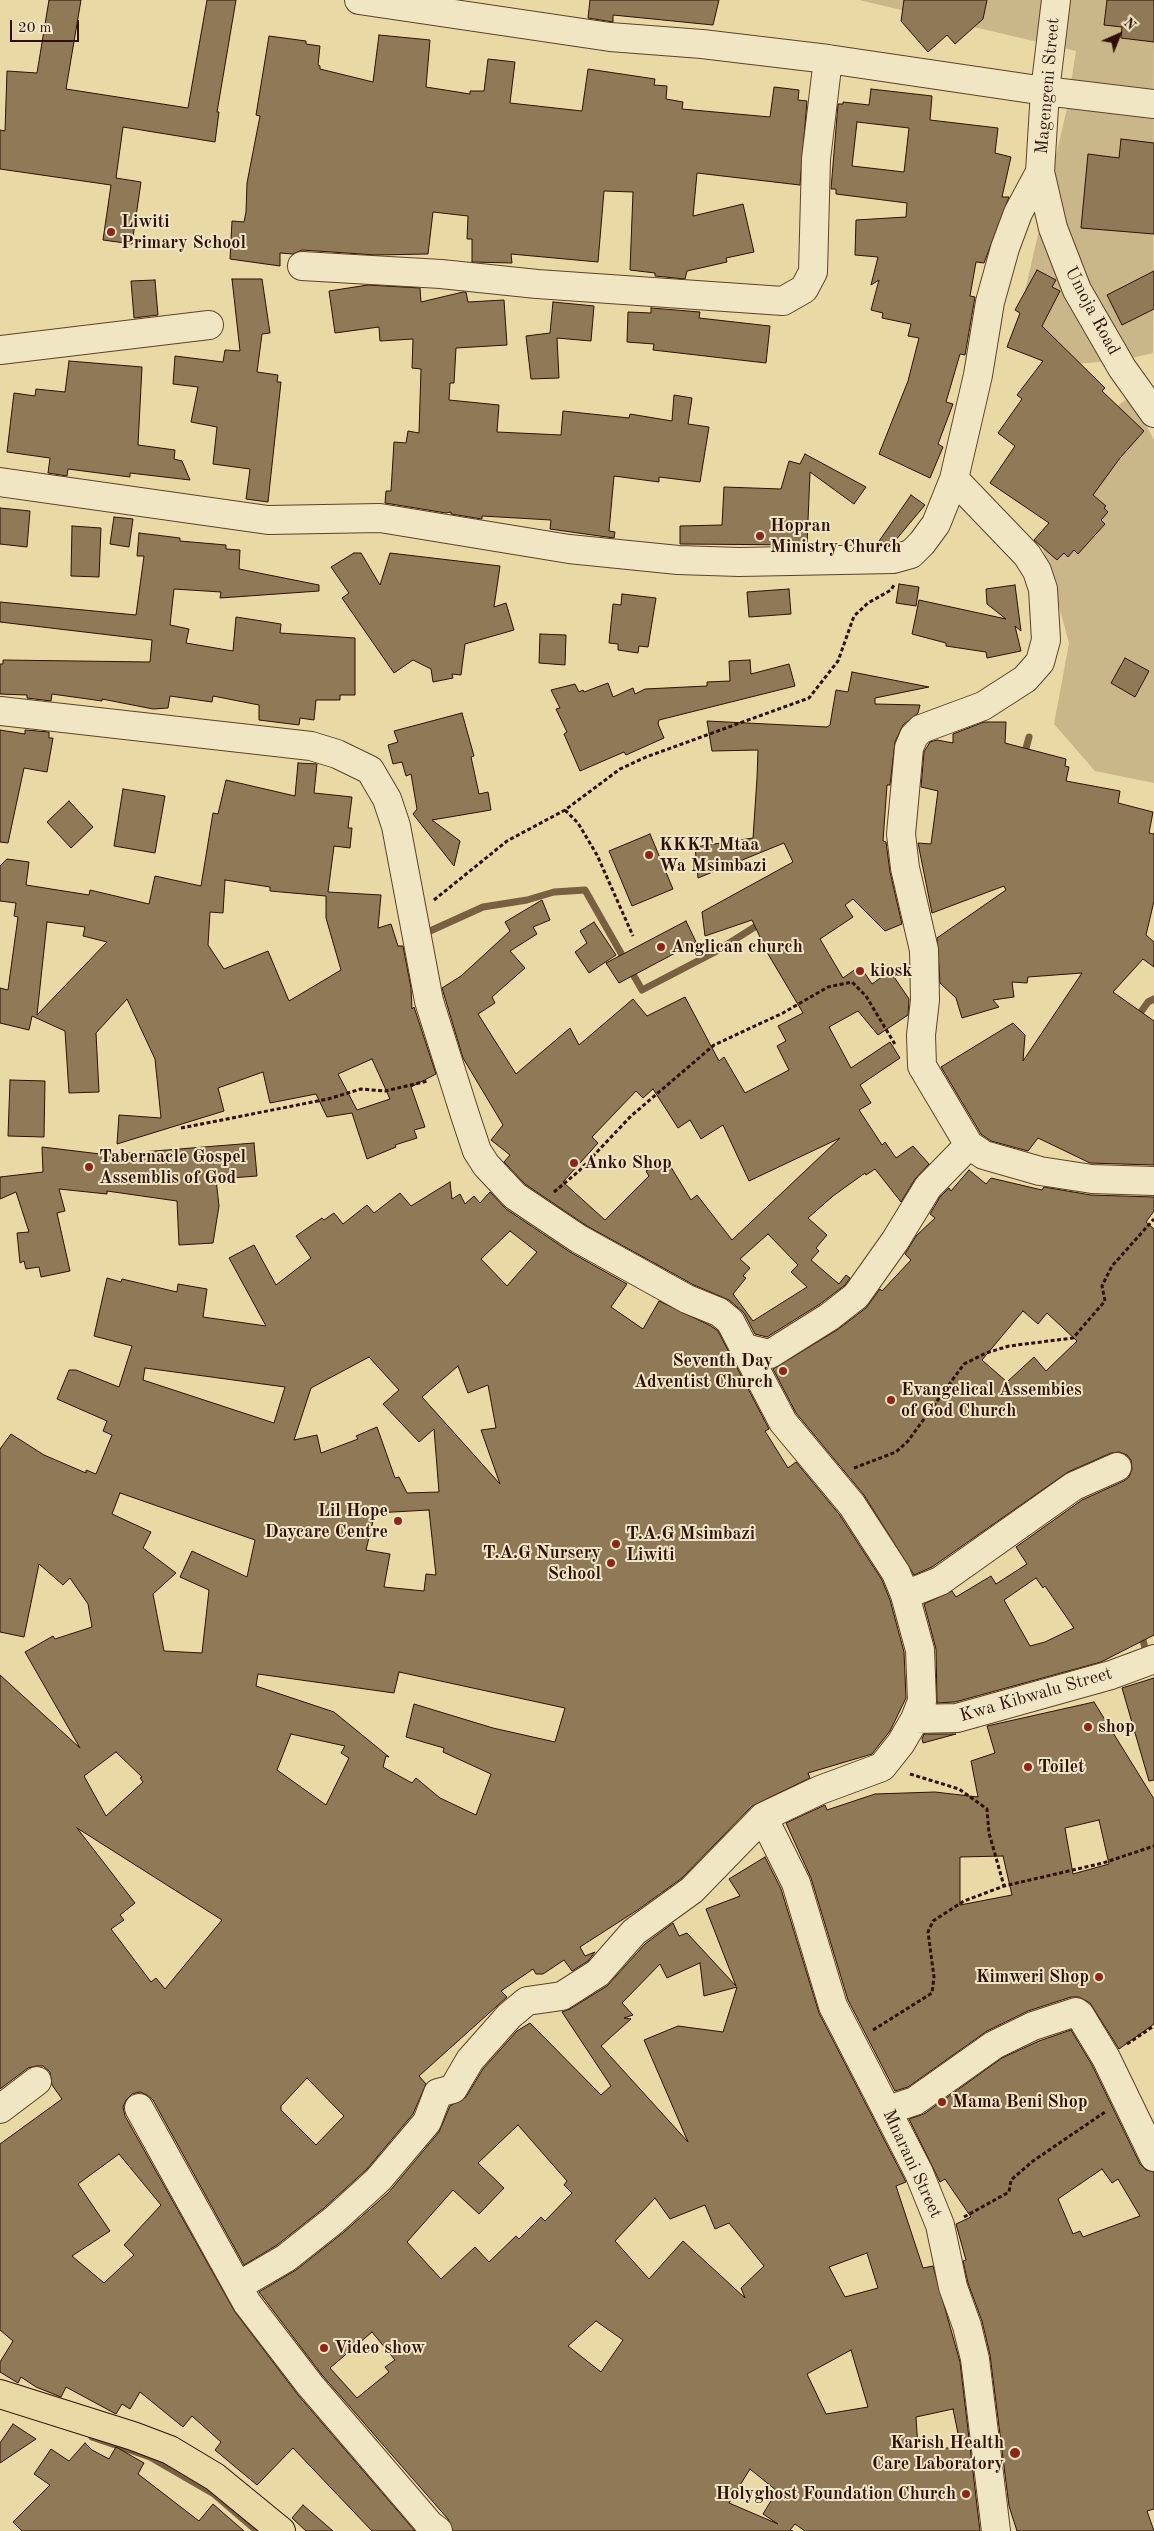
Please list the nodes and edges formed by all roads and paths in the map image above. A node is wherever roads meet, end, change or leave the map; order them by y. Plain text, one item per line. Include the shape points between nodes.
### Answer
1 (359, 0) edge
2 (1056, 0) edge
3 (828, 59) junction
4 (1045, 91) junction
5 (1154, 104) edge
6 (1040, 172) junction
7 (302, 266) dead end
8 (209, 325) dead end
9 (0, 350) edge
10 (1154, 413) edge
11 (954, 479) junction
12 (0, 482) edge
13 (911, 554) junction
14 (0, 711) edge
15 (565, 810) junction
16 (412, 920) junction
17 (633, 936) dead end
18 (898, 1049) dead end
19 (450, 1068) junction
20 (181, 1128) dead end
21 (969, 1145) junction
22 (1154, 1181) edge
23 (534, 1209) junction
24 (1154, 1219) edge
25 (745, 1348) junction
26 (1117, 1466) dead end
27 (835, 1485) junction
28 (905, 1595) junction
29 (1154, 1659) edge
30 (915, 1719) junction
31 (882, 1767) junction
32 (763, 1816) junction
33 (1154, 1846) edge
34 (1004, 1886) junction
35 (1154, 2026) edge
36 (851, 2042) junction
37 (1106, 2058) junction
38 (37, 2081) dead end
39 (1126, 2099) junction
40 (139, 2108) dead end
41 (0, 2109) edge
42 (888, 2110) junction
43 (1154, 2156) edge
44 (940, 2225) junction
45 (238, 2286) junction
46 (0, 2394) edge
47 (281, 2531) edge
48 (438, 2531) edge
49 (996, 2531) edge

1 - 3 street via 610,37
2 - 4 street, Magengeni Street
3 - 4 street
3 - 7 street via 816,159 813,272 804,289 783,301
4 - 5 street
4 - 6 street, Magengeni Street
6 - 10 street, Umoja Road via 1052,228 1077,290 1122,368
6 - 11 street via 1018,213 1005,248 990,302 978,375
8 - 9 street
11 - 13 street via 936,524
11 - 21 street via 1027,555 1037,571 1043,589 1046,640 1040,662 1025,679 983,706 921,729 909,748 901,834 905,868 924,950 922,1066
12 - 13 street via 268,520 380,518 569,549 678,560 860,561 893,559
13 - 15 path via 891,590 868,603 854,616 838,661 809,698 646,757 620,769
14 - 16 street via 311,746 370,770 387,799 396,826
15 - 16 path via 507,841 447,887
15 - 17 path via 578,823 597,855
16 - 19 street via 429,1001
18 - 23 path via 866,996 852,982 828,987 783,1013 714,1045 631,1116 579,1171
19 - 20 path via 427,1082 385,1091 361,1089 328,1099
19 - 23 street via 481,1158 496,1177
21 - 22 street via 984,1155 1040,1171
21 - 25 street via 928,1187 856,1296 830,1317 770,1354
23 - 25 street via 623,1265 719,1312 730,1321
24 - 27 path via 1112,1266 1102,1286 1105,1301 1073,1338 1009,1346 964,1364 908,1441 896,1452 855,1468
25 - 27 street via 783,1422
26 - 28 street via 1074,1486 940,1581
27 - 28 street via 868,1528
28 - 30 street via 920,1650 922,1701
29 - 30 street, Kwa Kibwalu Street via 1103,1677 957,1718
30 - 31 street
31 - 32 street
31 - 34 path via 959,1789 987,1809 989,1833
32 - 36 street, Mnarani Street via 796,1883 834,2006
32 - 45 street via 692,1890 634,1932 598,1973 562,1996 527,2000 508,2016 470,2060 454,2089 438,2093 427,2122 378,2180 286,2258
33 - 34 path via 1089,1866
34 - 36 path via 964,1901 933,1921 928,1932 934,1977 932,1993
35 - 37 path
36 - 42 street, Mnarani Street
37 - 39 street
37 - 42 street via 1080,2015 1071,2013 1033,2026 994,2045 915,2101
38 - 41 street
39 - 43 street
39 - 44 path via 1034,2161 1011,2180 1009,2192 971,2215
40 - 45 street
42 - 44 street, Mnarani Street
44 - 49 street, Mnarani Street via 975,2359
45 - 48 street via 247,2303 310,2385
46 - 47 main road via 170,2450 215,2477

